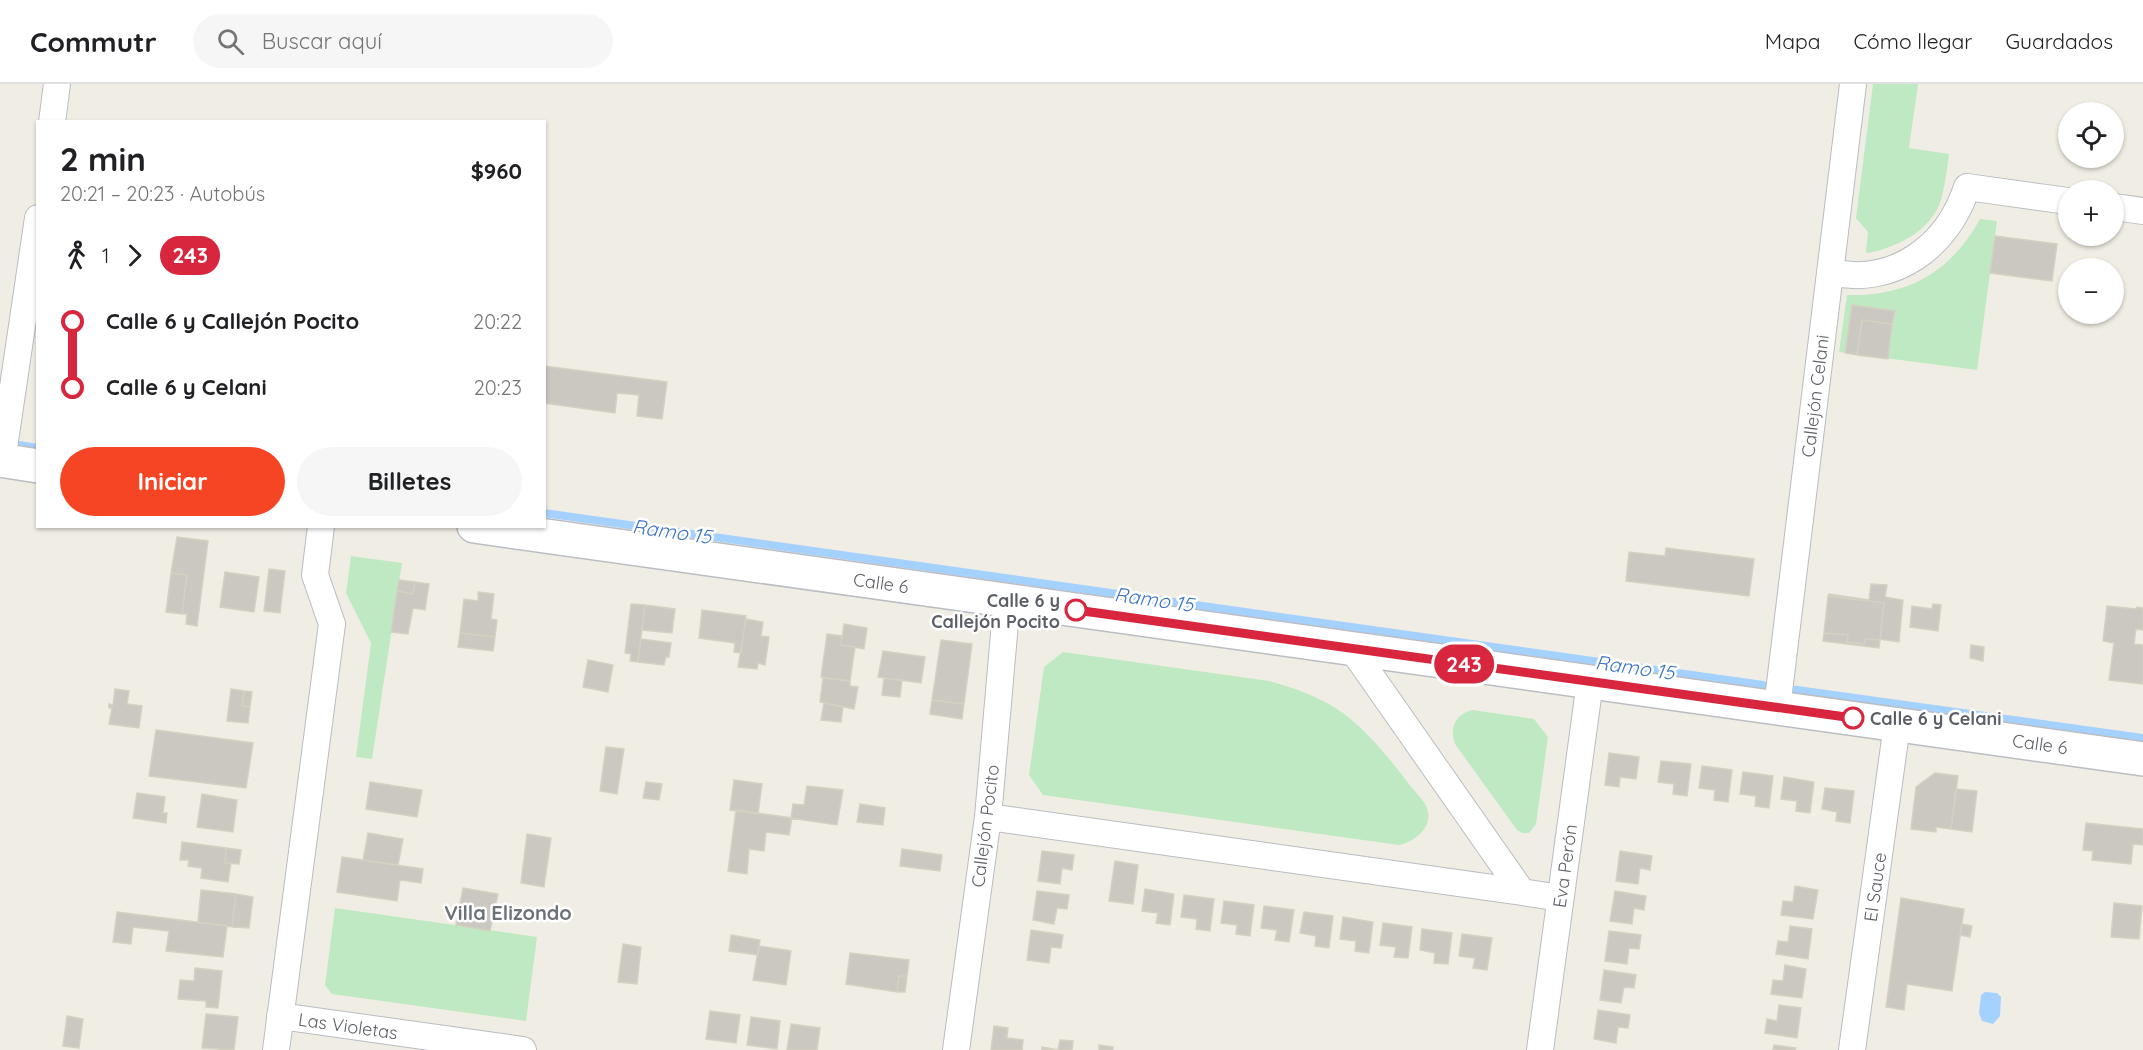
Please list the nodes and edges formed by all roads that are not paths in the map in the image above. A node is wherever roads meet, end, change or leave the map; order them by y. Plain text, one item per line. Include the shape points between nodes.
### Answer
1 (57, 84) edge
2 (1853, 84) edge
3 (52, 120) edge
4 (2058, 200) edge
5 (2124, 208) edge
6 (2143, 211) edge
7 (36, 231) edge
8 (1830, 273) junction
9 (1, 461) edge
10 (36, 466) edge
11 (321, 528) edge
12 (488, 528) edge
13 (1007, 600) junction
14 (1352, 649) junction
15 (1590, 682) junction
16 (1777, 708) junction
17 (1897, 724) junction
18 (2143, 759) edge
19 (988, 817) junction
20 (1522, 892) junction
21 (1560, 898) junction
22 (280, 1016) junction
23 (276, 1050) edge
24 (523, 1050) edge
25 (956, 1050) edge
26 (1540, 1050) edge
27 (1852, 1050) edge

1 - 3 street
2 - 8 street, Callejón Celani
4 - 8 street via 1967,187 1955,218 1934,244 1906,264 1874,274
5 - 6 street
7 - 9 street
8 - 16 street, Callejón Celani
9 - 10 street
11 - 22 street via 315,575 332,624
12 - 13 street, Calle 6
13 - 14 street, Calle 6
13 - 19 street, Callejón Pocito
14 - 15 street, Calle 6
14 - 20 street
15 - 16 street, Calle 6
15 - 21 street, Eva Perón
16 - 17 street, Calle 6
17 - 18 street, Calle 6
17 - 27 street, El Sauce
19 - 20 street
19 - 25 street, Callejón Pocito
20 - 21 street
21 - 26 street, Eva Perón
22 - 23 street
22 - 24 street, Las Violetas

